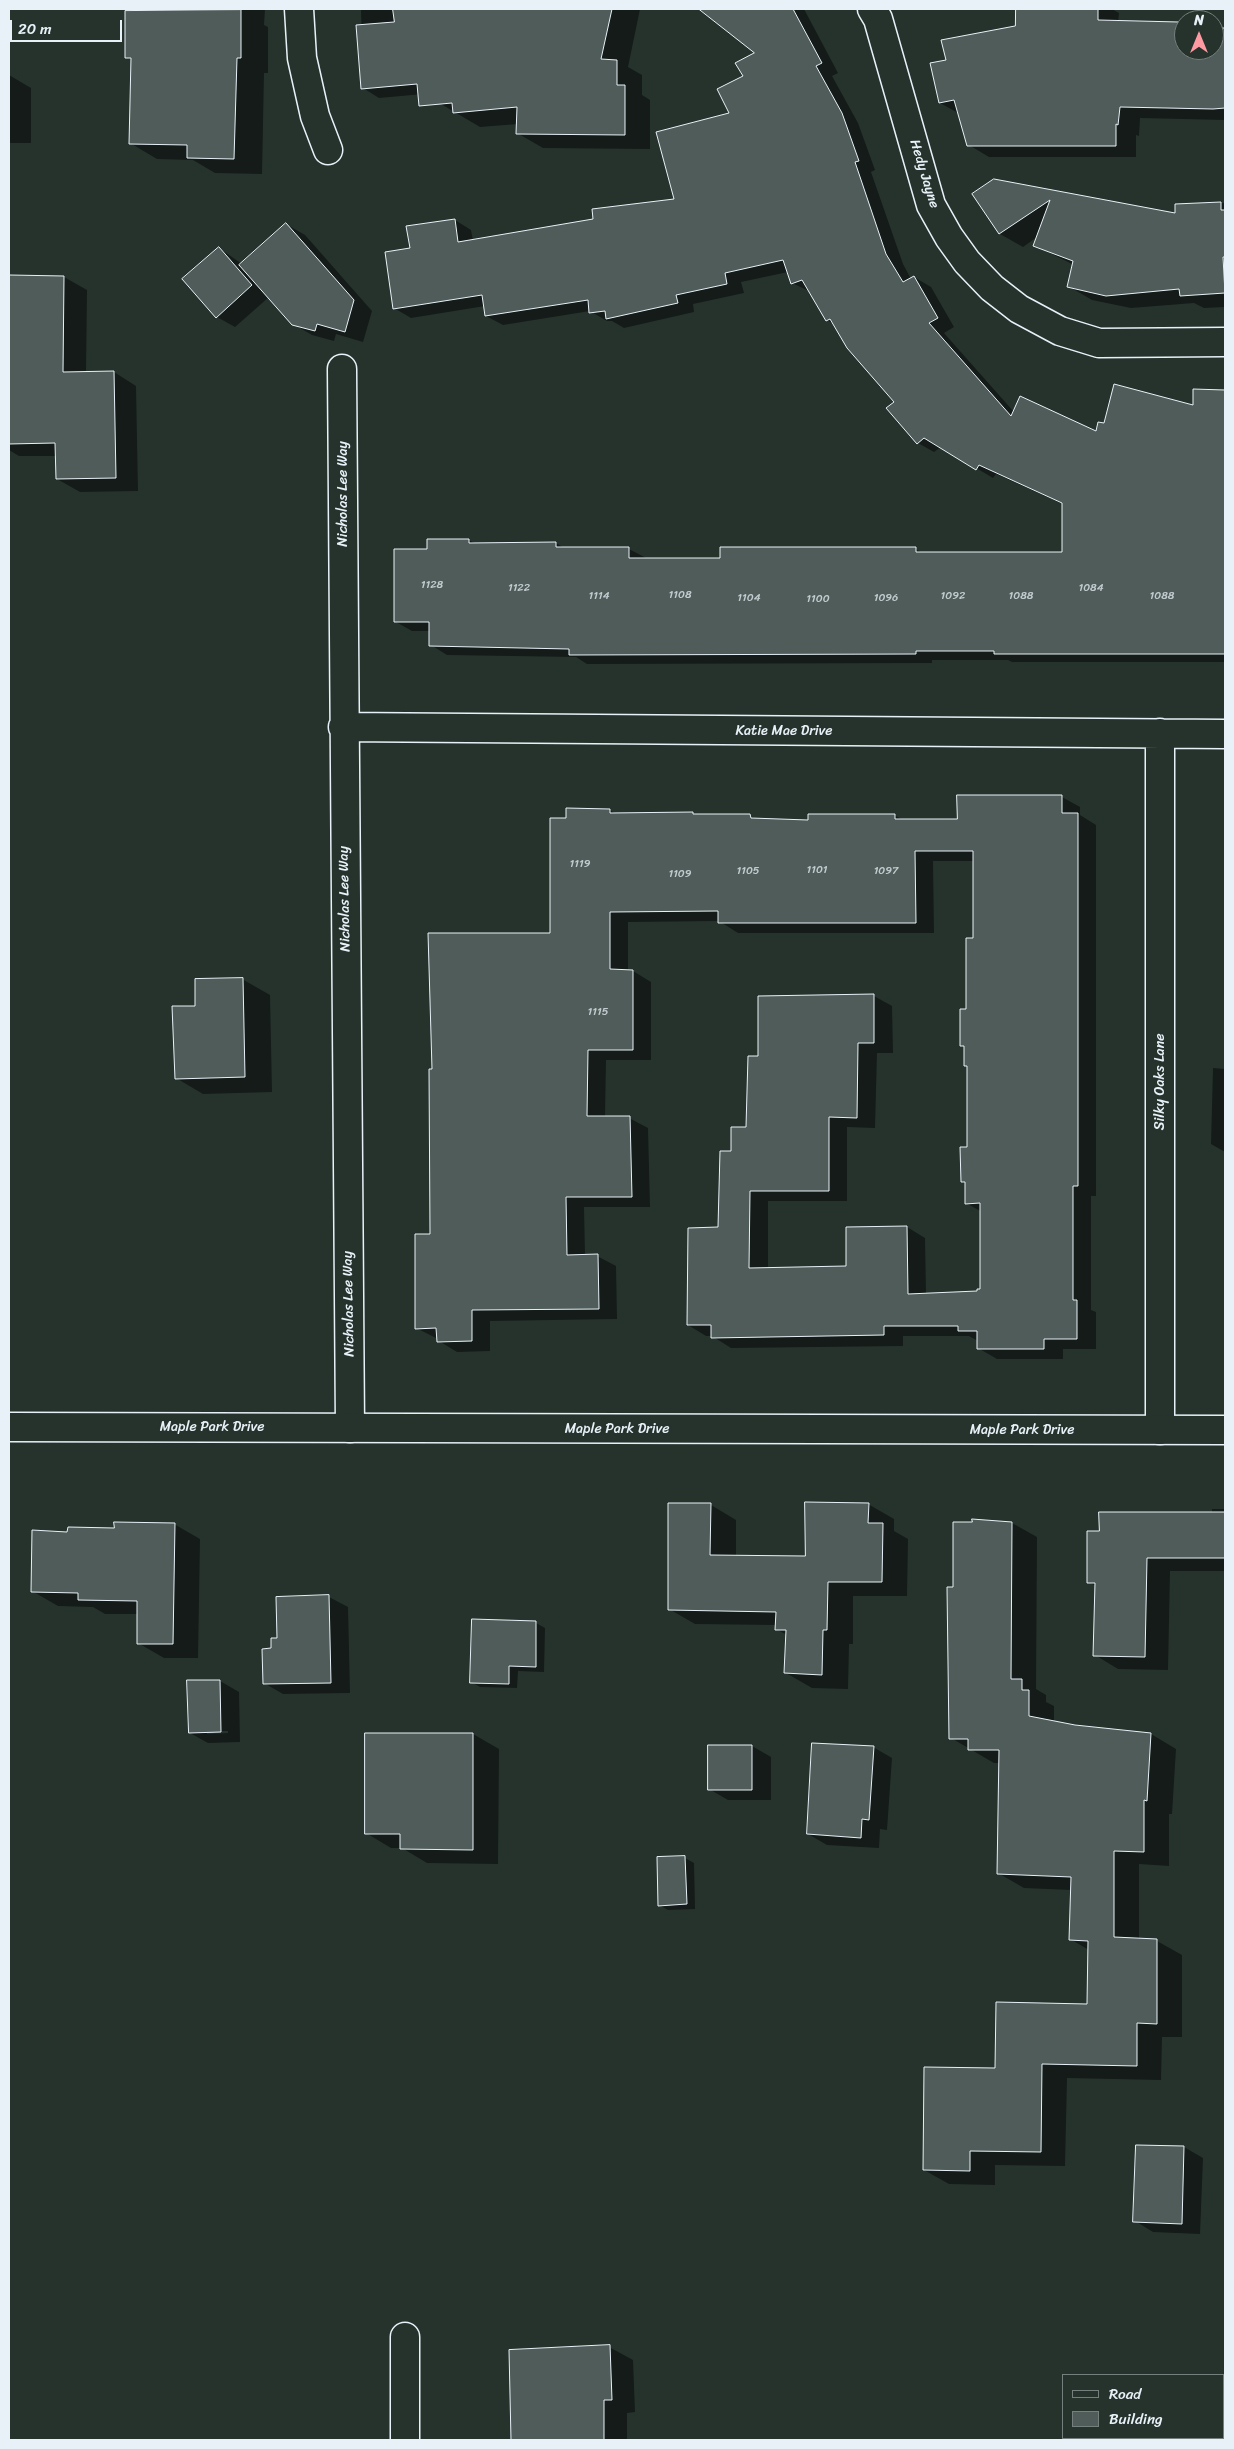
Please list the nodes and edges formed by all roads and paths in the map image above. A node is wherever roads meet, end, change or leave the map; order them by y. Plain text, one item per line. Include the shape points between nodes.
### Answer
1 (299, 9) edge
2 (882, 12) edge
3 (328, 150) dead end
4 (1225, 342) edge
5 (342, 369) dead end
6 (343, 727) junction
7 (1160, 734) junction
8 (1225, 734) edge
9 (9, 1427) edge
10 (350, 1428) junction
11 (1160, 1430) junction
12 (1225, 1430) edge
13 (405, 2337) dead end
14 (405, 2440) edge

1 - 3 street via 302,58 315,116
2 - 4 street, Hedy Jayne via 931,205 967,262 992,288 1019,309 1060,331 1099,343
5 - 6 street, Nicholas Lee Way
6 - 7 street, Katie Mae Drive
6 - 10 street, Nicholas Lee Way
7 - 8 street, Katie Mae Drive
7 - 11 street, Silky Oaks Lane
9 - 10 street, Maple Park Drive
10 - 11 street, Maple Park Drive
11 - 12 street, Maple Park Drive
13 - 14 street

